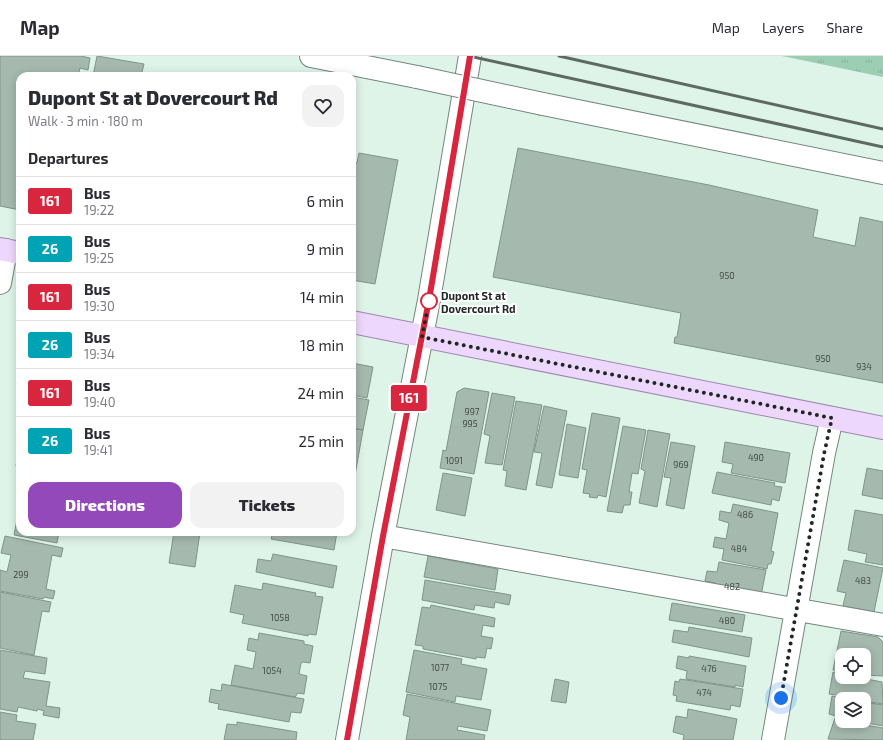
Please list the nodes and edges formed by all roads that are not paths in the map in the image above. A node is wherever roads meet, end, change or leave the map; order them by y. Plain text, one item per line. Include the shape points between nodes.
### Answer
1 (311, 56) edge
2 (470, 56) edge
3 (883, 173) edge
4 (9, 251) edge
5 (0, 283) edge
6 (356, 323) edge
7 (422, 337) junction
8 (832, 418) junction
9 (883, 428) edge
10 (383, 536) junction
11 (797, 610) junction
12 (883, 625) edge
13 (347, 740) edge
14 (773, 740) edge

1 - 3 street, bridge
2 - 7 street
4 - 5 street
6 - 7 main road
7 - 8 main road
7 - 10 street
8 - 9 main road
8 - 11 street
10 - 11 street
10 - 13 street
11 - 12 street
11 - 14 street

